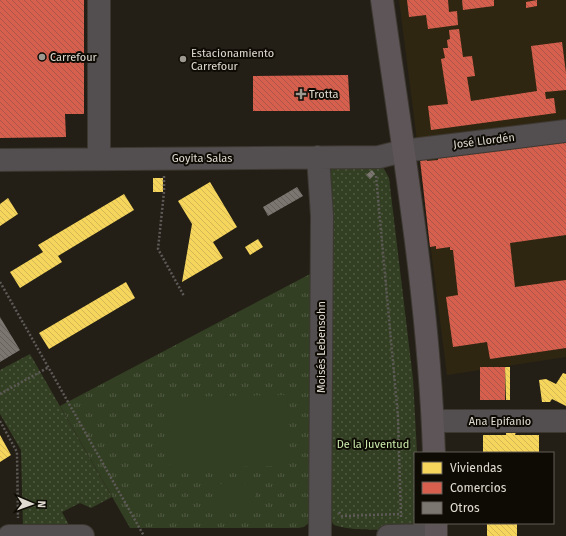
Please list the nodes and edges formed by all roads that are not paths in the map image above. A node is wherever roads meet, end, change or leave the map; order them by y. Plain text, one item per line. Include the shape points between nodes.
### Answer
1 (99, 0) edge
2 (382, 0) edge
3 (566, 131) edge
4 (403, 151) junction
5 (318, 157) junction
6 (99, 158) junction
7 (0, 160) edge
8 (433, 421) junction
9 (566, 421) edge
10 (434, 452) edge
11 (436, 531) edge
12 (9, 536) edge
13 (18, 536) edge
14 (83, 536) edge
15 (320, 536) edge
16 (388, 536) edge
17 (402, 536) edge

1 - 6 street
2 - 4 main road
3 - 4 street, José Llordén
4 - 5 street, Goyita Salas via 379,157
4 - 8 main road via 427,346
5 - 6 street, Goyita Salas
5 - 15 street, Moisés Lebensohn via 322,216
6 - 7 street, Goyita Salas
8 - 9 street, Ana Epifanio
8 - 10 main road
11 - 17 street
12 - 13 street
13 - 14 street
16 - 17 street

